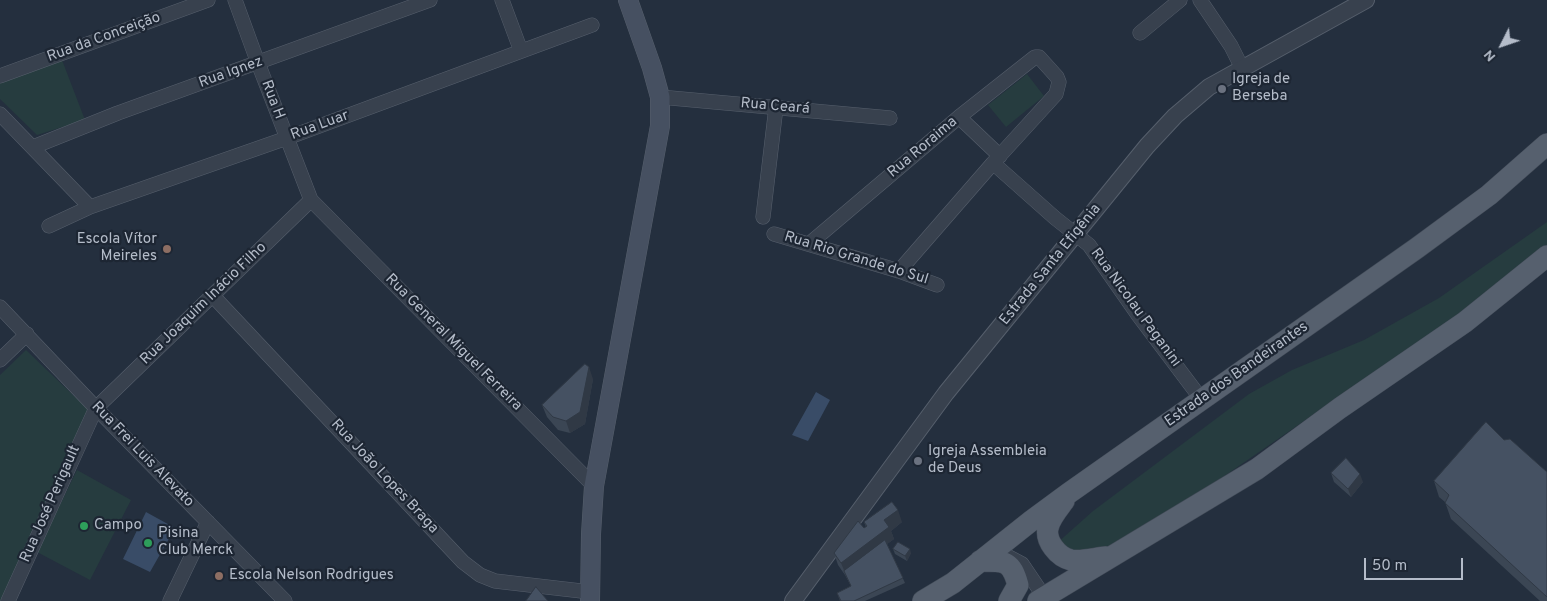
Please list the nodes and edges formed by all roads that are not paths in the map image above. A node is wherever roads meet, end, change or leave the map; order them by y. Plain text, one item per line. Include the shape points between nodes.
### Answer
1 (208, 0) edge
2 (235, 0) edge
3 (430, 0) edge
4 (502, 0) edge
5 (628, 0) edge
6 (1200, 0) edge
7 (1362, 1) edge
8 (1170, 3) edge
9 (592, 25) dead end
10 (1140, 33) dead end
11 (521, 51) junction
12 (258, 63) junction
13 (1242, 68) junction
14 (0, 76) edge
15 (660, 97) junction
16 (776, 107) junction
17 (0, 114) edge
18 (960, 117) junction
19 (890, 118) dead end
20 (287, 138) junction
21 (1547, 144) edge
22 (33, 147) junction
23 (997, 160) junction
24 (311, 200) junction
25 (90, 207) junction
26 (763, 217) dead end
27 (49, 226) dead end
28 (774, 234) dead end
29 (1076, 234) junction
30 (809, 244) junction
31 (1547, 256) edge
32 (899, 271) junction
33 (937, 285) dead end
34 (213, 296) junction
35 (0, 307) edge
36 (27, 334) junction
37 (0, 360) edge
38 (1202, 400) junction
39 (96, 408) junction
40 (594, 486) junction
41 (1069, 493) junction
42 (208, 522) junction
43 (987, 556) junction
44 (1110, 557) junction
45 (590, 596) edge
46 (795, 600) edge
47 (1043, 600) edge
48 (8, 601) edge
49 (170, 601) edge
50 (285, 601) edge
51 (923, 601) edge
52 (1009, 601) edge

1 - 14 street, Rua da Conceição
2 - 12 street, Rua H
3 - 12 street, Rua Ignez
4 - 11 street
5 - 15 main road
6 - 13 street
7 - 13 street, Estrada Santa Efigênia
8 - 10 street
9 - 11 street, Rua Luar
11 - 20 street, Rua Luar
12 - 20 street, Rua H
12 - 22 street, Rua Ignez
13 - 29 street, Estrada Santa Efigênia via 1209,87 1175,116
15 - 16 street, Rua Ceará
15 - 40 main road via 660,126
16 - 19 street, Rua Ceará
16 - 26 street
17 - 22 street
18 - 23 street, Rua Nicolau Paganini
18 - 23 street, Rua Roraima via 1034,57 1040,57 1057,76 1056,94
18 - 30 street, Rua Roraima
20 - 24 street, Rua H
20 - 25 street, Rua Luar
21 - 38 main road, Estrada dos Bandeirantes via 1482,200
22 - 25 street
23 - 29 street, Rua Nicolau Paganini
23 - 32 street
24 - 34 street, Rua Joaquim Inácio Filho
24 - 40 street, Rua General Miguel Ferreira
25 - 27 street, Rua Luar
28 - 30 street, Rua Rio Grande do Sul
29 - 38 street, Rua Nicolau Paganini via 1089,245
29 - 46 street, Estrada Santa Efigênia via 946,393
30 - 32 street, Rua Rio Grande do Sul
31 - 44 main road via 1465,322 1257,469
32 - 33 street, Rua Rio Grande do Sul
34 - 39 street, Rua Joaquim Inácio Filho
34 - 45 street, Rua João Lopes Braga via 463,562 495,581
35 - 36 street, Rua Frei Luis Alevato
36 - 37 street
36 - 39 street, Rua Frei Luis Alevato
38 - 41 main road, Estrada dos Bandeirantes
39 - 42 street, Rua Frei Luis Alevato
39 - 48 street, Rua José Perigault
40 - 45 main road
41 - 43 main road, Estrada dos Bandeirantes
41 - 44 main road via 1047,529 1050,543 1071,560
42 - 49 street
42 - 50 street, Rua Frei Luis Alevato
43 - 47 street via 1011,558 1022,564
43 - 51 main road, Estrada dos Bandeirantes via 948,587
43 - 52 main road via 1014,570 1018,586
44 - 47 main road

